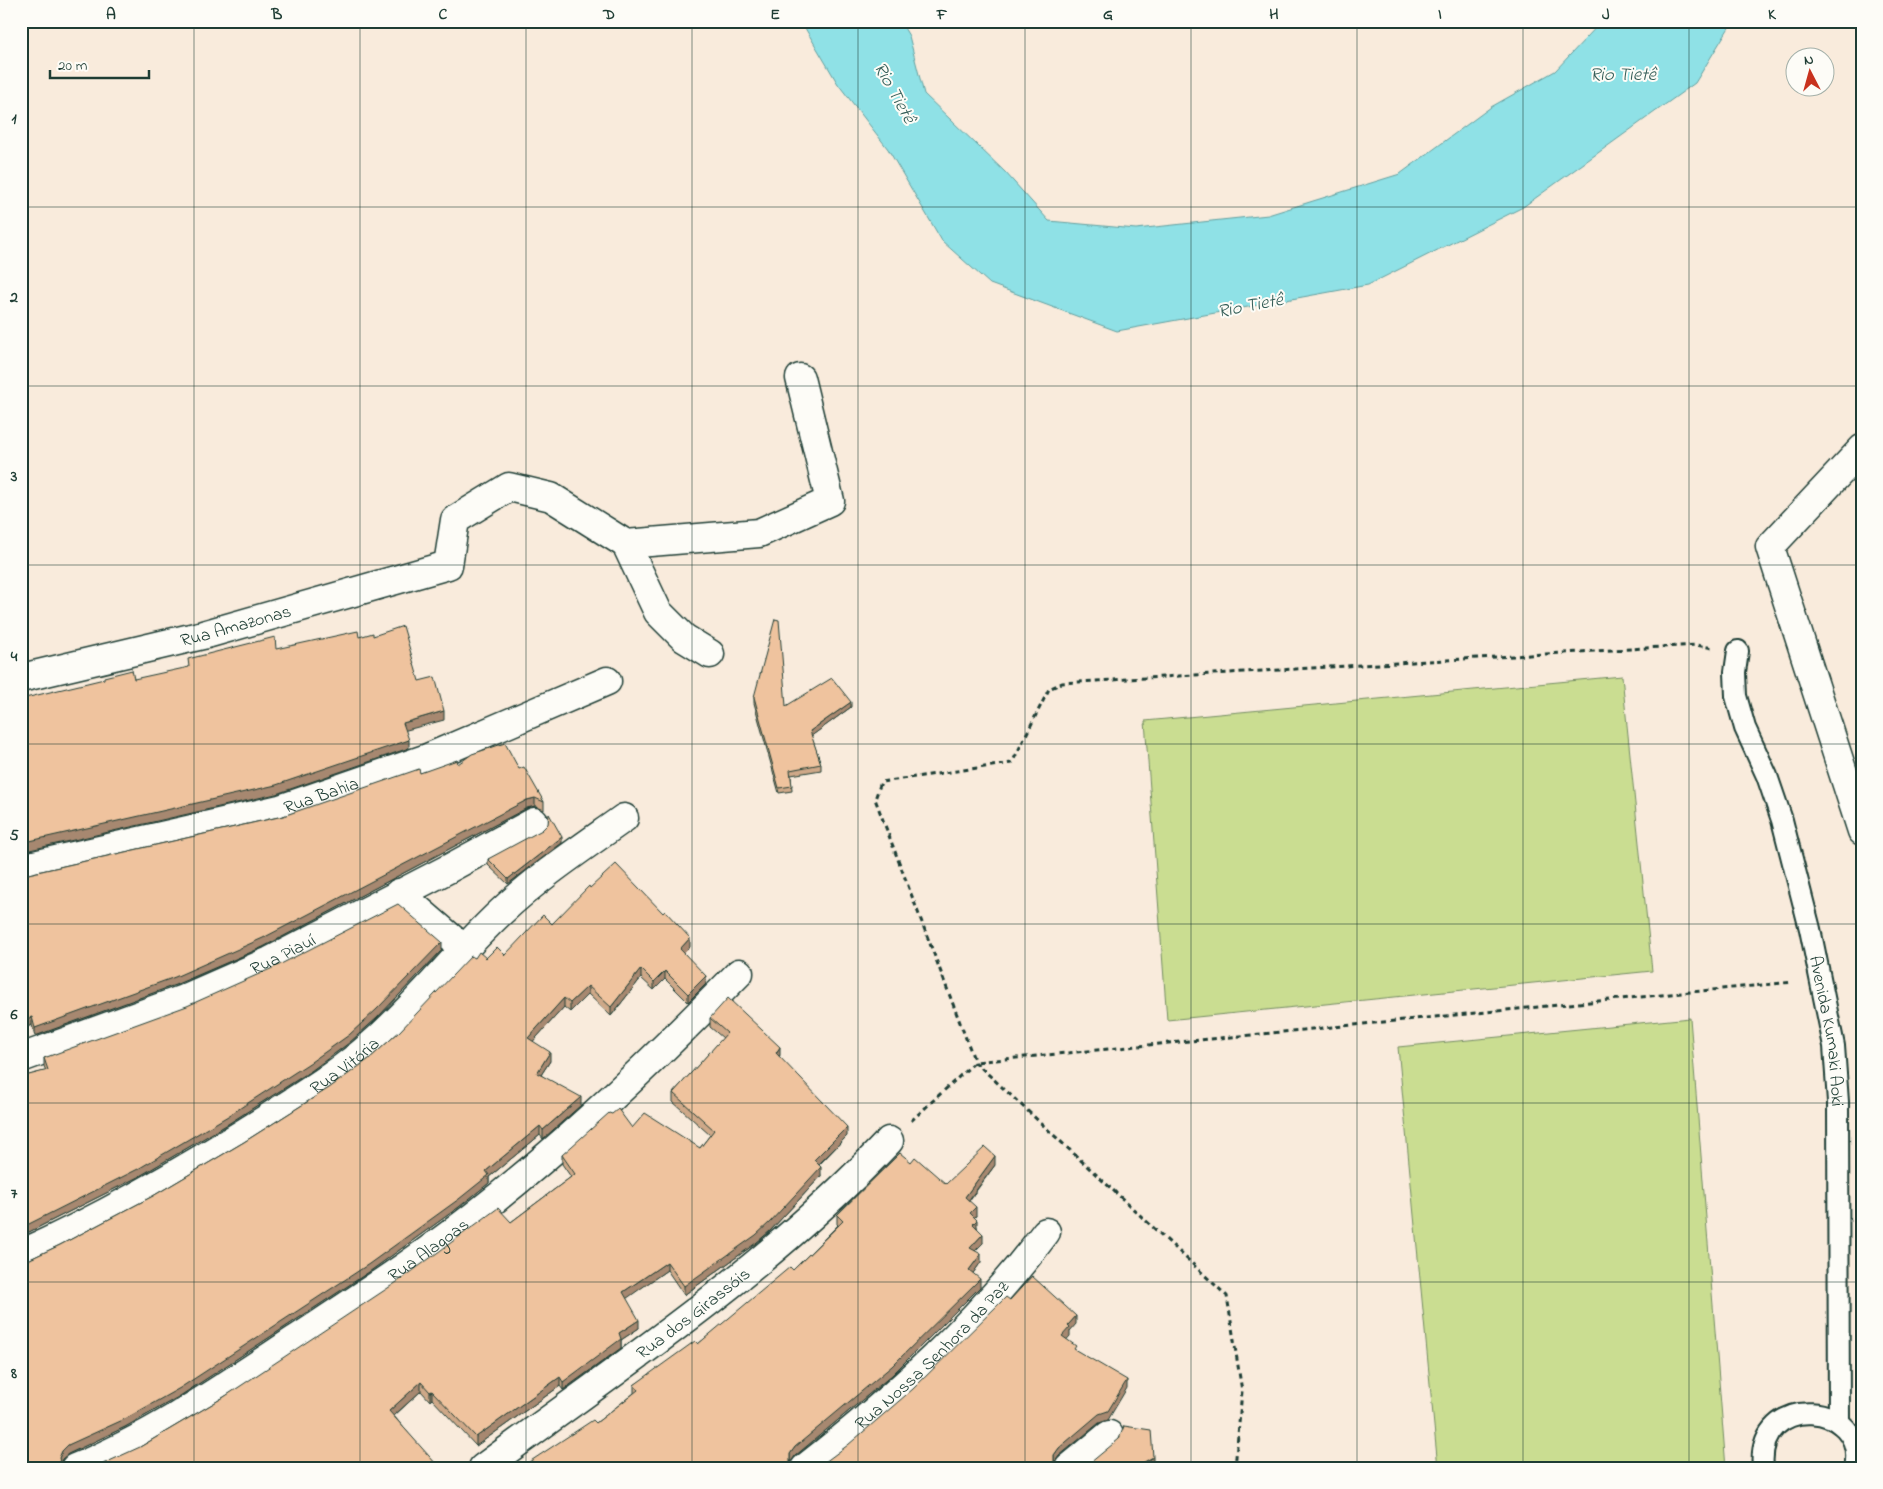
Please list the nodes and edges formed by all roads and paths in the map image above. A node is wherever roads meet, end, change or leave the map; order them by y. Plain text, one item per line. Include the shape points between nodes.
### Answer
1 (800, 378) dead end
2 (1862, 449) edge
3 (626, 544) junction
4 (1738, 652) joint
5 (710, 654) dead end
6 (21, 678) edge
7 (607, 681) dead end
8 (624, 818) dead end
9 (534, 822) dead end
10 (1862, 832) edge
11 (21, 868) edge
12 (399, 894) junction
13 (464, 949) junction
14 (739, 973) dead end
15 (1821, 980) junction
16 (21, 1058) edge
17 (975, 1062) junction
18 (888, 1141) joint
19 (1046, 1232) dead end
20 (21, 1254) edge
21 (1839, 1423) junction
22 (1109, 1435) dead end
23 (74, 1468) edge
24 (483, 1468) edge
25 (805, 1468) edge
26 (1069, 1468) edge
27 (1235, 1468) edge
28 (1763, 1468) edge
29 (1855, 1468) edge

1 - 3 street via 830,501 758,533
2 - 10 street via 1770,547
3 - 5 street via 658,612 684,638
3 - 6 street, Rua Amazonas via 551,497 509,487 455,520 448,565 203,634
4 - 15 lane, Avenida Kumaki Aoki via 1734,672 1736,696 1745,728 1767,776 1782,820
4 - 17 path via 1696,645 1062,683 1048,689 1012,763 881,782 875,799
7 - 11 street, Rua Bahia via 426,759 280,808
8 - 13 street, Rua Vitória via 541,878
9 - 12 street, Rua Piauí
12 - 13 street
12 - 16 street, Rua Piauí via 270,961 181,1000
13 - 20 street, Rua Vitória via 370,1047 306,1093 201,1160 68,1233
14 - 23 street, Rua Alagoas via 659,1054 558,1145 428,1251 214,1394 152,1432
15 - 17 path
15 - 21 lane, Avenida Kumaki Aoki via 1834,1046 1838,1102
17 - 18 path
17 - 27 path via 1226,1296 1242,1391
18 - 24 street, Rua dos Girassóis via 818,1211 735,1281
19 - 25 street, Rua Nossa Senhora da Paz via 979,1314 912,1378
21 - 28 lane via 1826,1415 1812,1412 1797,1413 1784,1419 1772,1429 1765,1442
21 - 29 lane via 1849,1434 1854,1447
22 - 26 street

